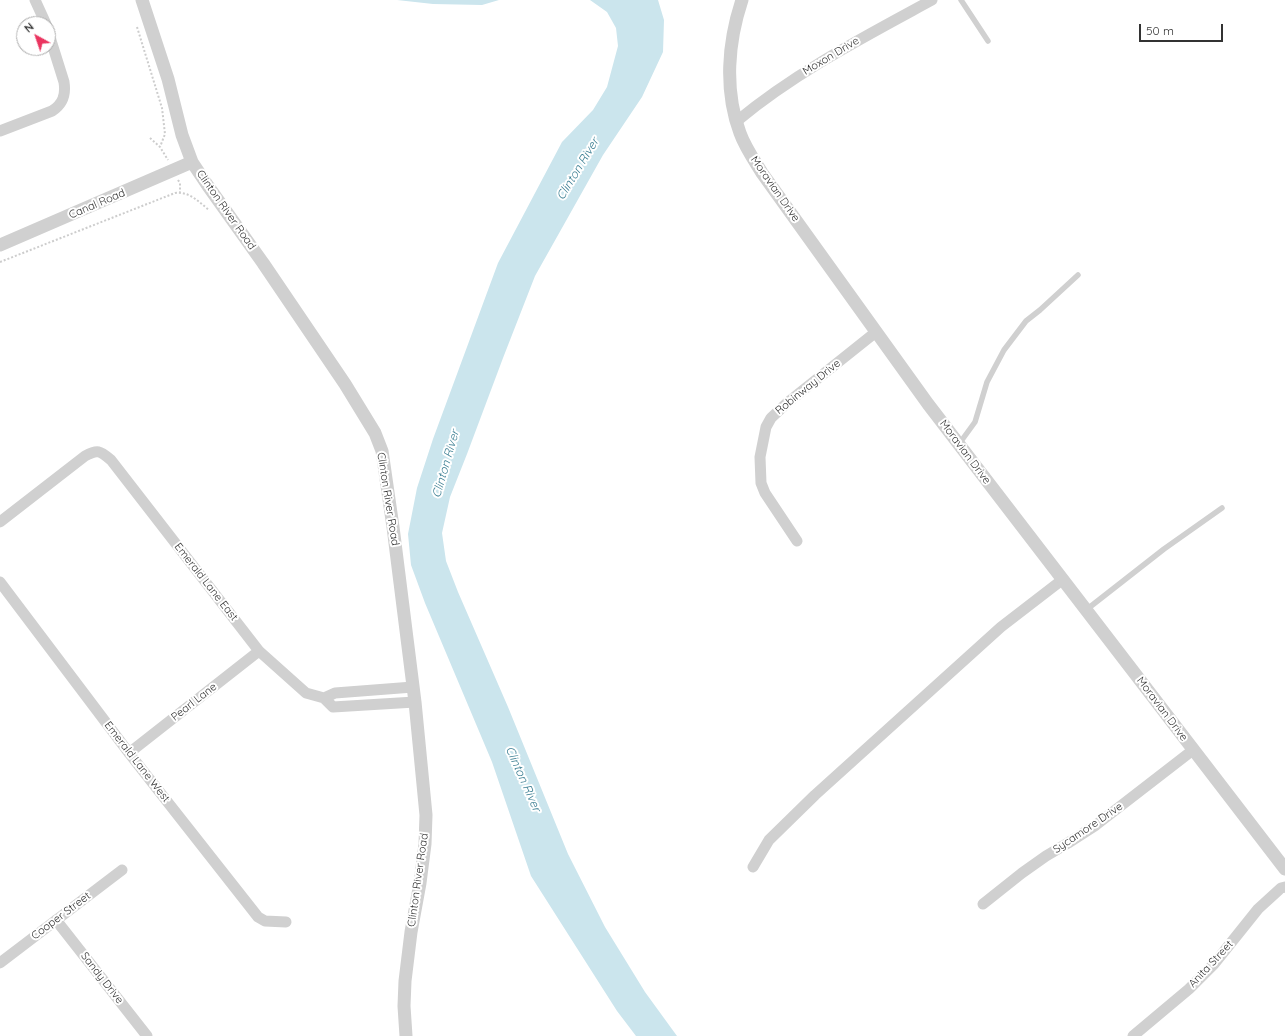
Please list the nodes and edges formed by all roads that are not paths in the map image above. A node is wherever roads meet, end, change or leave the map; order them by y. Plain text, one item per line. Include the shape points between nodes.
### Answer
1 (34, 0) edge
2 (142, 0) edge
3 (742, 0) edge
4 (932, 0) edge
5 (961, 0) edge
6 (42, 16) edge
7 (988, 41) dead end
8 (56, 56) edge
9 (736, 121) junction
10 (0, 131) edge
11 (192, 162) junction
12 (0, 245) edge
13 (1078, 275) dead end
14 (876, 332) junction
15 (959, 445) junction
16 (1222, 508) dead end
17 (0, 522) edge
18 (797, 541) dead end
19 (1062, 580) junction
20 (0, 582) edge
21 (1086, 610) junction
22 (259, 651) junction
23 (413, 687) junction
24 (324, 698) junction
25 (415, 702) junction
26 (1193, 750) junction
27 (129, 753) junction
28 (754, 867) dead end
29 (1285, 869) edge
30 (122, 870) dead end
31 (1285, 887) edge
32 (983, 904) dead end
33 (56, 920) junction
34 (286, 922) dead end
35 (0, 962) edge
36 (147, 1036) edge
37 (406, 1036) edge
38 (1133, 1036) edge

1 - 6 street
2 - 11 street, Clinton River Road
3 - 9 street, Moravian Drive via 729,61
4 - 9 street, Moxon Drive via 820,62
5 - 7 lane
8 - 10 street via 64,82 63,100 52,110
9 - 14 street, Moravian Drive via 762,173
11 - 12 street, Canal Road
11 - 23 street, Clinton River Road via 345,384 375,434 384,460
13 - 15 lane via 1026,321 1004,350 987,382 975,422
14 - 15 street, Moravian Drive
14 - 18 street, Robinway Drive via 787,402 766,427 760,458 762,483 765,493
15 - 19 street, Moravian Drive
16 - 21 lane
17 - 22 street, Emerald Lane East via 85,456 99,452 110,460
19 - 21 street, Moravian Drive
19 - 28 street via 1001,627 814,795 769,840
20 - 27 street, Emerald Lane West
21 - 26 street, Moravian Drive
22 - 24 street, Emerald Lane East via 306,693
22 - 27 street, Pearl Lane
23 - 24 street via 335,693
23 - 25 street, Clinton River Road
24 - 25 street, Emerald Lane East via 333,707
25 - 37 street, Clinton River Road via 426,815 425,844 407,956 404,1006
26 - 29 street, Moravian Drive
26 - 32 street, Sycamore Drive via 1096,825 1046,856
27 - 34 street, Emerald Lane West via 258,917 265,921
30 - 33 street, Cooper Street
31 - 38 street, Anita Street via 1258,909 1214,964 1189,989
33 - 35 street, Cooper Street
33 - 36 street, Sandy Drive

